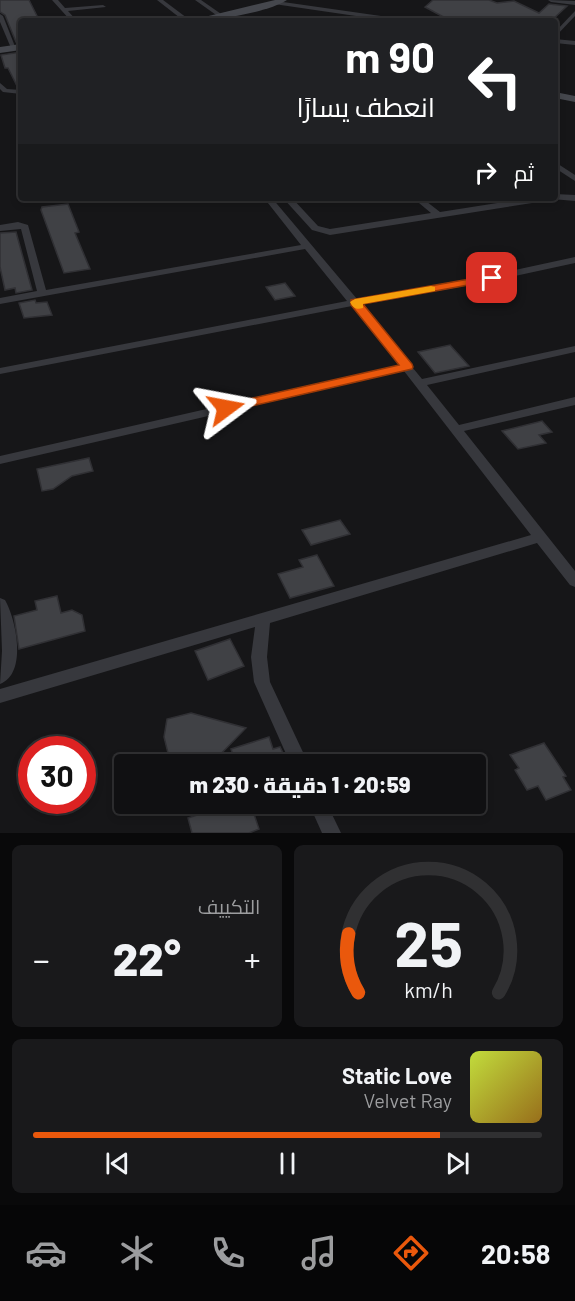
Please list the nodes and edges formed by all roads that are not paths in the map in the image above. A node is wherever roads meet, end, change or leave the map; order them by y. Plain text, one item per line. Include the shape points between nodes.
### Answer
1 (48, 0) edge
2 (56, 0) edge
3 (160, 0) edge
4 (198, 0) edge
5 (551, 0) edge
6 (279, 1) edge
7 (575, 3) edge
8 (104, 7) dead end
9 (64, 9) junction
10 (575, 13) edge
11 (0, 16) edge
12 (221, 16) junction
13 (64, 18) edge
14 (72, 18) edge
15 (186, 18) edge
16 (213, 18) edge
17 (384, 18) edge
18 (558, 32) edge
19 (558, 41) edge
20 (575, 43) edge
21 (18, 47) edge
22 (0, 50) edge
23 (0, 85) edge
24 (18, 93) edge
25 (558, 96) edge
26 (575, 99) edge
27 (558, 166) edge
28 (575, 179) edge
29 (558, 197) edge
30 (575, 198) edge
31 (271, 201) edge
32 (290, 201) edge
33 (421, 201) edge
34 (526, 201) edge
35 (439, 215) junction
36 (0, 228) edge
37 (309, 246) junction
38 (575, 260) edge
39 (42, 293) junction
40 (0, 301) edge
41 (355, 302) junction
42 (575, 349) edge
43 (407, 367) junction
44 (0, 371) edge
45 (420, 383) junction
46 (575, 401) edge
47 (456, 429) junction
48 (0, 460) edge
49 (541, 537) junction
50 (575, 581) edge
51 (0, 604) edge
52 (263, 620) junction
53 (0, 677) edge
54 (0, 696) edge
55 (295, 754) edge
56 (323, 814) edge
57 (332, 833) edge

1 - 13 street
2 - 9 street
3 - 15 street
4 - 12 street
5 - 7 street
6 - 12 main road
6 - 17 street
8 - 9 street
9 - 14 street
10 - 18 street
11 - 21 street
12 - 16 main road
19 - 20 street
21 - 22 main road
23 - 24 street via 5,91
25 - 26 main road
27 - 28 street
29 - 30 street
31 - 37 street
32 - 35 street via 315,228 330,232
33 - 35 street
34 - 35 street
36 - 39 street via 25,227
37 - 39 street
37 - 41 street
38 - 41 street
39 - 40 street
41 - 43 street
41 - 44 street
42 - 45 street
43 - 45 street
43 - 48 street
45 - 47 street
46 - 47 street
47 - 49 street
49 - 50 street
49 - 52 street
51 - 53 street via 9,655
52 - 54 street
52 - 55 street via 259,657 262,682
56 - 57 street

